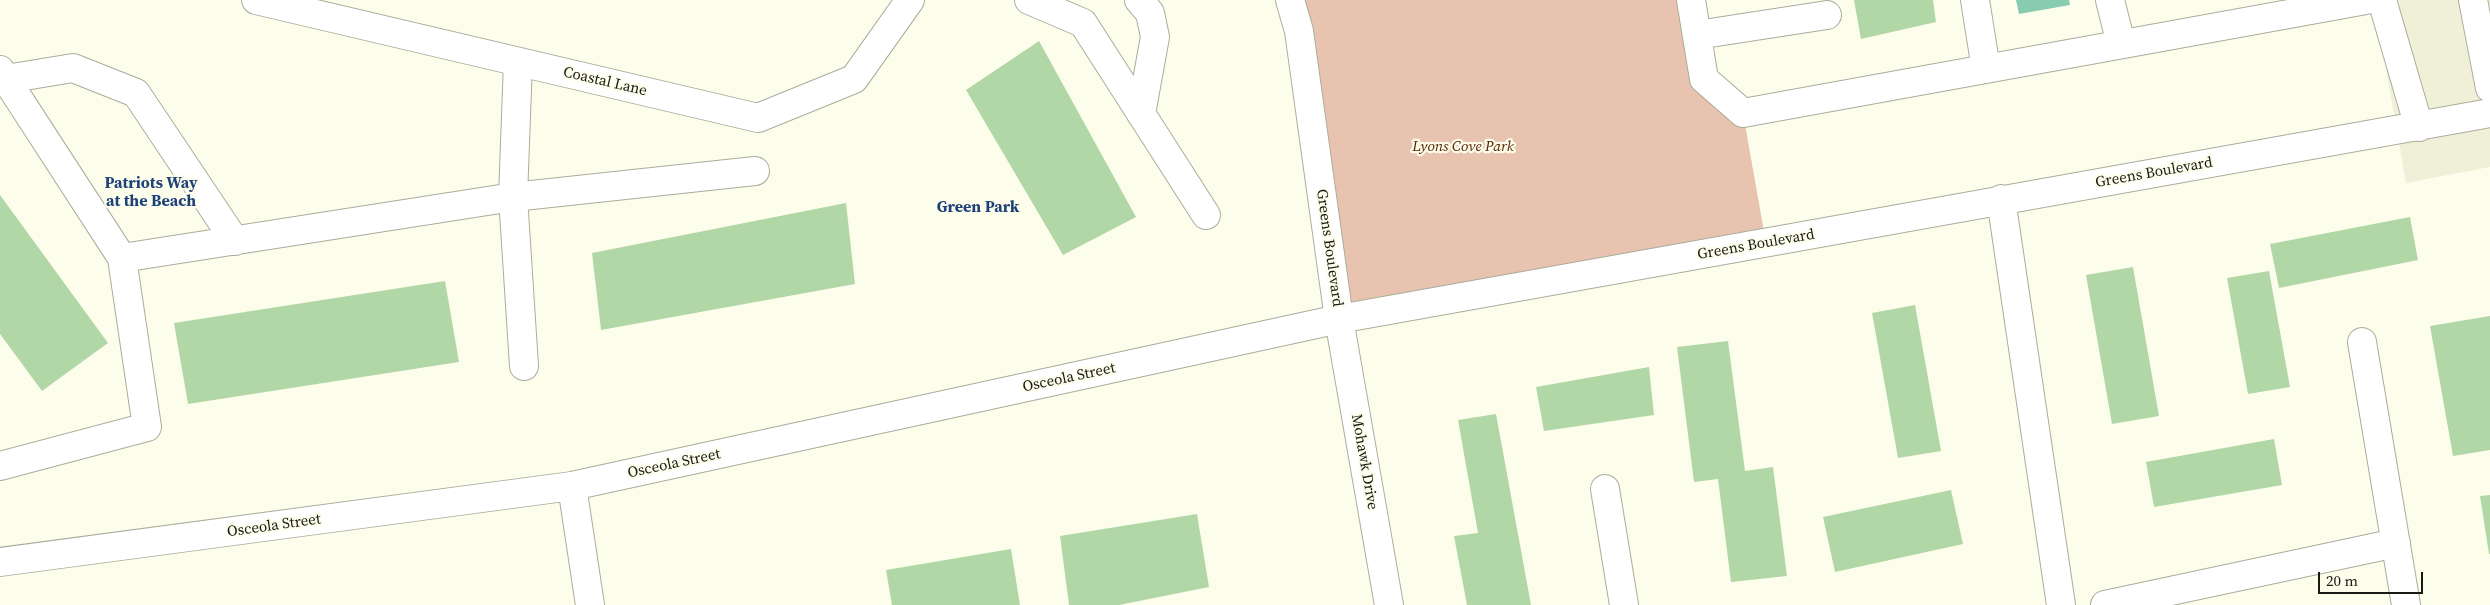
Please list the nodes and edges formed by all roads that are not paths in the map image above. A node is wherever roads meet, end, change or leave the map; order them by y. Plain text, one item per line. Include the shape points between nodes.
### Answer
1 (256, 0) edge
2 (910, 0) edge
3 (1029, 0) edge
4 (1139, 0) edge
5 (1290, 0) edge
6 (1691, 0) edge
7 (1975, 0) edge
8 (2110, 0) edge
9 (2366, 0) edge
10 (2382, 0) edge
11 (2473, 0) edge
12 (1827, 15) dead end
13 (1697, 35) junction
14 (2121, 44) junction
15 (518, 62) junction
16 (1986, 69) junction
17 (3, 74) edge
18 (2490, 88) edge
19 (2490, 113) edge
20 (1141, 114) junction
21 (2418, 127) junction
22 (755, 171) dead end
23 (513, 197) junction
24 (2001, 200) junction
25 (1206, 215) dead end
26 (235, 240) junction
27 (122, 258) junction
28 (1339, 319) junction
29 (2362, 342) dead end
30 (524, 366) dead end
31 (0, 466) edge
32 (572, 486) junction
33 (1605, 489) dead end
34 (2396, 543) junction
35 (0, 562) edge
36 (590, 605) edge
37 (1389, 605) edge
38 (1624, 605) edge
39 (2061, 605) edge
40 (2106, 605) edge
41 (2406, 605) edge

1 - 15 street, Coastal Lane
2 - 15 street, Coastal Lane via 854,79 758,118
3 - 20 street via 1083,23
4 - 20 street via 1150,13 1155,37
5 - 28 street, Greens Boulevard via 1299,31
6 - 13 street
7 - 16 street
8 - 14 street
9 - 14 street
10 - 21 street
11 - 18 street
12 - 13 street
13 - 16 street via 1704,79 1743,113
14 - 16 street
15 - 23 street
17 - 26 street via 73,68 136,93
17 - 27 street
19 - 21 street, Greens Boulevard
20 - 25 street
21 - 24 street, Greens Boulevard
22 - 23 street
23 - 26 street
23 - 30 street
24 - 28 street, Greens Boulevard
24 - 39 street
26 - 27 street
27 - 31 street via 147,426
28 - 32 street, Osceola Street
28 - 37 street, Mohawk Drive
29 - 34 street
32 - 35 street, Osceola Street
32 - 36 street
33 - 38 street
34 - 40 street
34 - 41 street

